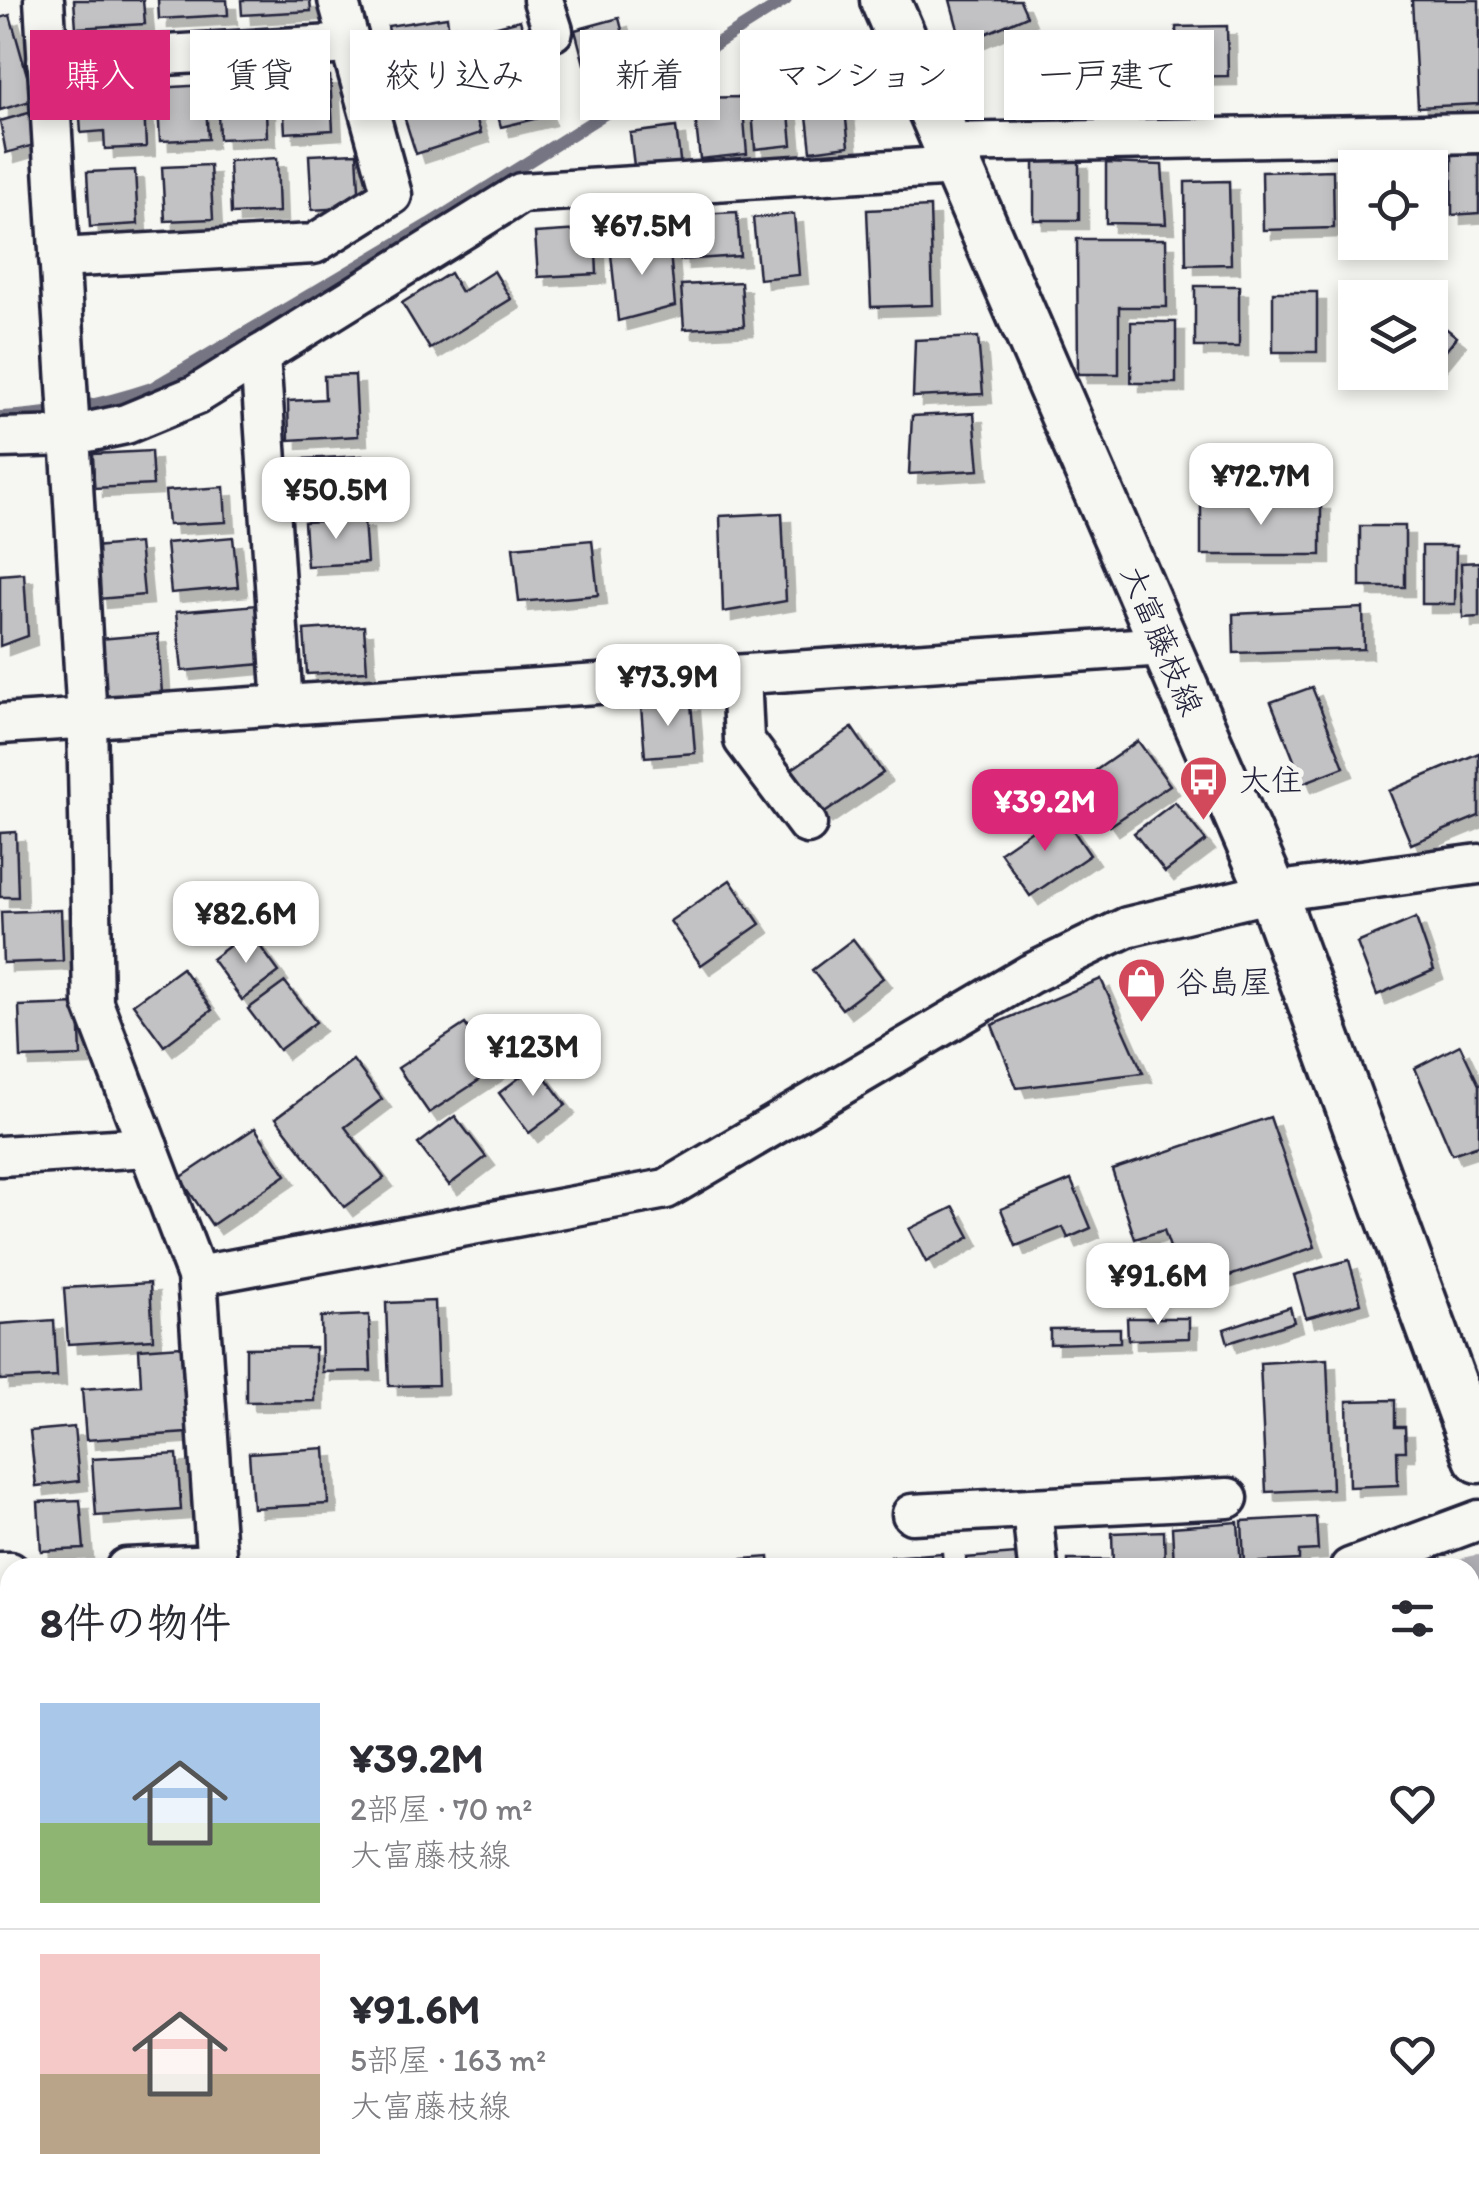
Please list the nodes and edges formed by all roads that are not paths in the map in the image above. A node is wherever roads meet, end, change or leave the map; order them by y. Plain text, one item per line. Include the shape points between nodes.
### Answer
1 (44, 0) edge
2 (338, 0) edge
3 (885, 0) edge
4 (45, 30) edge
5 (350, 44) joint
6 (170, 55) edge
7 (51, 120) edge
8 (371, 120) edge
9 (1479, 132) edge
10 (951, 154) junction
11 (59, 258) junction
12 (260, 355) junction
13 (68, 418) junction
14 (0, 438) edge
15 (1165, 646) junction
16 (741, 675) junction
17 (283, 706) junction
18 (87, 719) junction
19 (0, 724) edge
20 (807, 824) dead end
21 (1479, 864) edge
22 (1272, 892) junction
23 (148, 1147) junction
24 (0, 1156) edge
25 (197, 1276) junction
26 (1479, 1458) edge
27 (1228, 1498) dead end
28 (1032, 1508) junction
29 (912, 1514) dead end
30 (1479, 1520) edge
31 (216, 1558) edge
32 (1037, 1558) edge
33 (1377, 1558) edge

1 - 4 street
2 - 5 street
3 - 10 main road, 大富藤枝線
5 - 6 street
7 - 11 street
8 - 11 street via 392,195 314,244
9 - 10 street
10 - 12 street via 521,193
10 - 15 main road, 大富藤枝線
11 - 13 street
12 - 13 street via 196,396 126,424
12 - 17 street
13 - 14 street
13 - 18 street
15 - 16 street
15 - 22 main road, 大富藤枝線
16 - 17 street
16 - 20 street via 744,740
17 - 18 street
18 - 19 street
18 - 23 street via 93,1003
21 - 22 street
22 - 25 street via 1127,927 1078,950 666,1190
22 - 26 main road, 大富藤枝線
23 - 24 street
23 - 25 street
25 - 31 street
27 - 28 street
28 - 29 street
28 - 32 street
30 - 33 street

